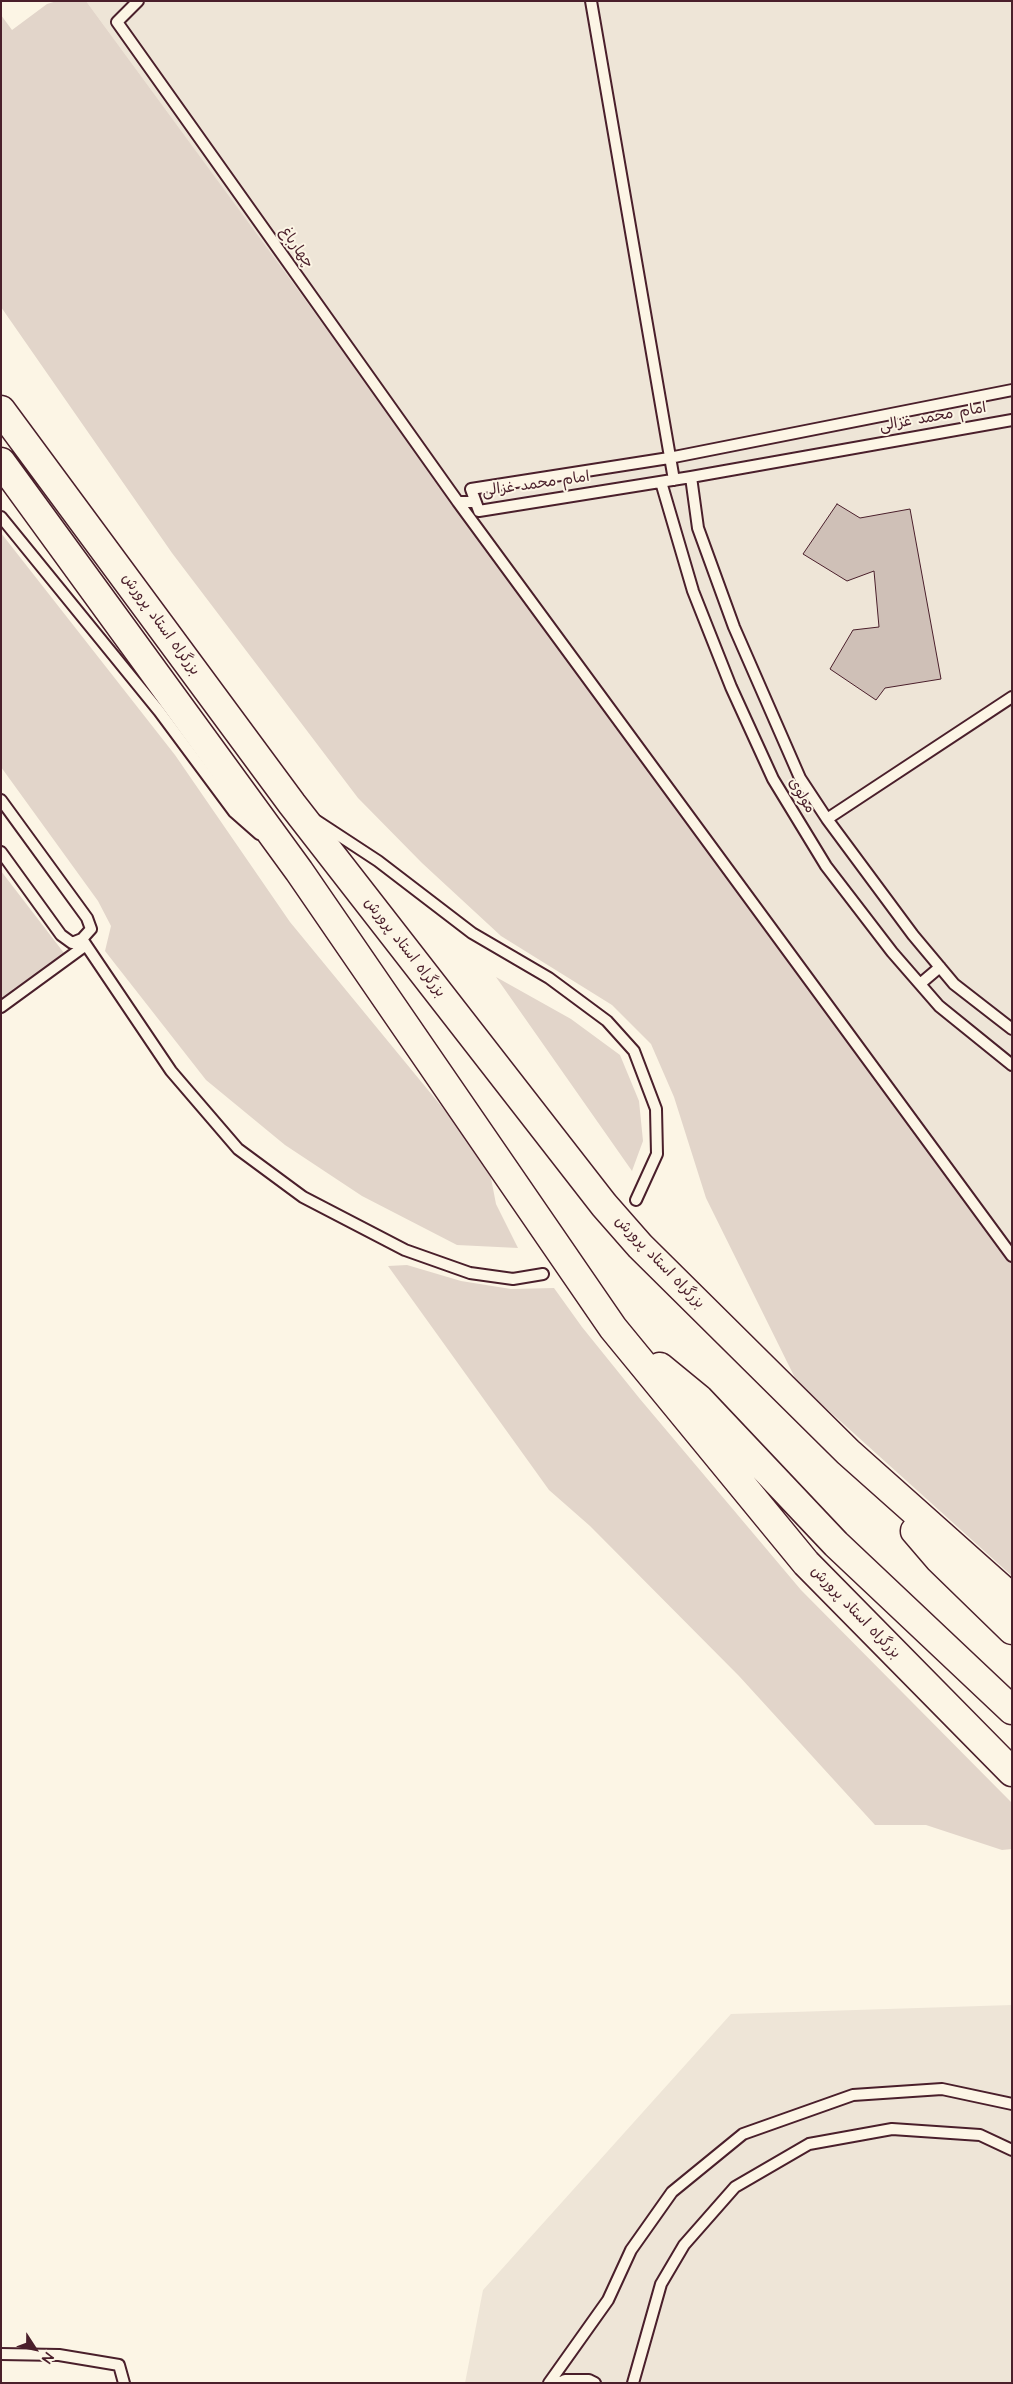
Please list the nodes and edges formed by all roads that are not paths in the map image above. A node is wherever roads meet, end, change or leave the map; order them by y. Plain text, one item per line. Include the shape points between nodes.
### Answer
1 (138, 1) edge
2 (591, 1) edge
3 (1012, 390) edge
4 (1, 410) edge
5 (1012, 420) edge
6 (669, 458) junction
7 (1, 462) edge
8 (691, 477) junction
9 (674, 480) junction
10 (661, 482) junction
11 (458, 502) junction
12 (475, 502) junction
13 (1, 517) edge
14 (1012, 696) edge
15 (1, 800) edge
16 (292, 804) junction
17 (827, 819) junction
18 (1, 852) edge
19 (300, 871) junction
20 (84, 942) junction
21 (940, 967) junction
22 (920, 984) junction
23 (1, 1007) edge
24 (1012, 1029) edge
25 (1012, 1065) edge
26 (636, 1200) dead end
27 (1012, 1256) edge
28 (543, 1274) dead end
29 (613, 1328) junction
30 (848, 1452) junction
31 (1012, 1598) edge
32 (1012, 1630) edge
33 (1012, 1710) edge
34 (1012, 1772) edge
35 (1012, 2104) edge
36 (1012, 2150) edge
37 (1, 2354) edge
38 (124, 2383) edge
39 (549, 2383) edge
40 (559, 2383) edge
41 (595, 2383) edge
42 (633, 2383) edge

1 - 11 lane, چهارباغ via 117,22
2 - 6 lane
3 - 6 lane, امام محمد غزالی
4 - 16 highway, بزرگراه استاد پرورش
5 - 8 lane, امام محمد غزالی
6 - 9 lane
6 - 12 lane, امام محمد غزالی via 471,489
7 - 19 highway, بزرگراه استاد پرورش
8 - 9 lane, امام محمد غزالی
8 - 17 lane, مولوی via 698,528 734,627 800,778
9 - 10 lane, امام محمد غزالی
10 - 12 lane, امام محمد غزالی via 479,511
10 - 22 lane, مولوی via 692,591 773,779 826,866
11 - 12 lane
11 - 27 lane
13 - 19 lane via 159,711 234,812
14 - 17 lane
15 - 20 lane via 87,918 91,929
16 - 26 lane via 378,861 472,933 550,978 607,1021 634,1051 656,1109 657,1154
16 - 30 highway, بزرگراه استاد پرورش via 604,1205 640,1246
17 - 21 lane, مولوی
18 - 20 lane via 61,935 72,943
19 - 29 highway, بزرگراه استاد پرورش
20 - 23 lane
20 - 28 lane via 171,1071 238,1149 303,1197 405,1250 470,1273 513,1279
21 - 22 lane
21 - 24 lane, مولوی via 954,984
22 - 25 lane, مولوی via 939,1006
29 - 33 highway, بزرگراه استاد پرورش via 699,1399 836,1544
29 - 34 highway, بزرگراه استاد پرورش via 806,1563
30 - 31 highway, بزرگراه استاد پرورش
30 - 32 highway, بزرگراه استاد پرورش via 939,1559
35 - 39 lane via 942,2090 853,2095 743,2134 672,2192 631,2250 608,2300
36 - 42 lane via 980,2136 892,2129 809,2144 735,2187 684,2245 661,2284
37 - 38 lane via 59,2355 119,2366
40 - 41 lane via 589,2380

